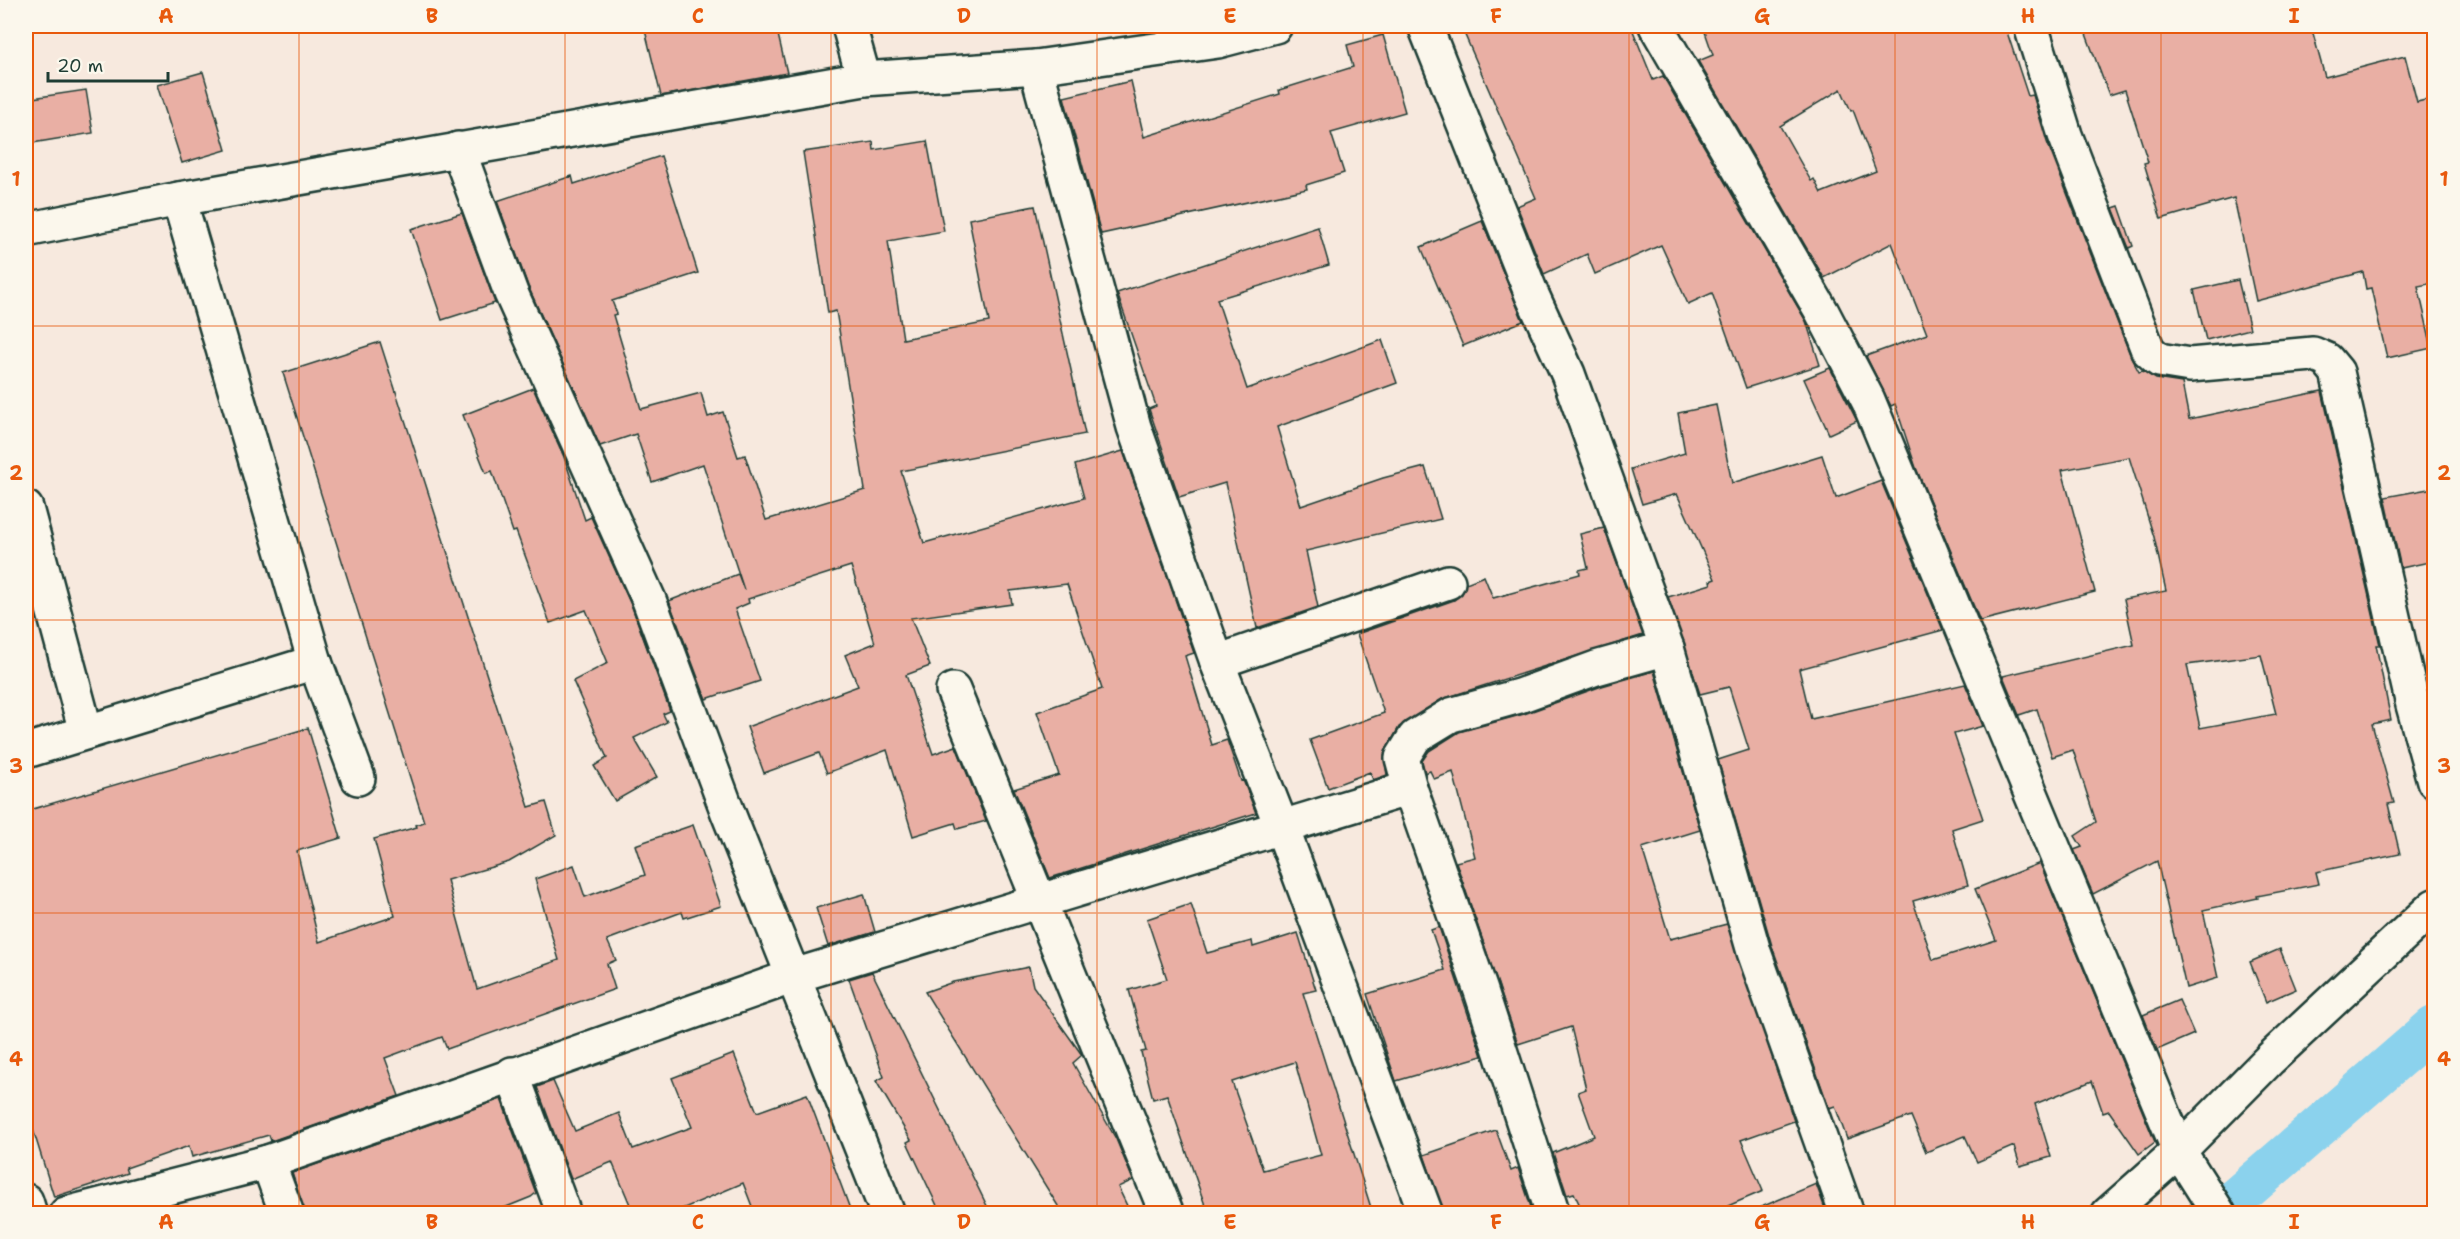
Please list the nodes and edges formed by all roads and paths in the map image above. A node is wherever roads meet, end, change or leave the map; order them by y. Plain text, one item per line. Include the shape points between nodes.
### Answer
1 (849, 26) edge
2 (1275, 26) edge
3 (1425, 26) edge
4 (1656, 26) edge
5 (2031, 26) edge
6 (1216, 33) edge
7 (1036, 67) junction
8 (864, 79) junction
9 (458, 149) junction
10 (179, 199) junction
11 (26, 230) edge
12 (26, 508) edge
13 (1448, 582) dead end
14 (1667, 648) junction
15 (315, 662) junction
16 (1216, 662) junction
17 (953, 690) dead end
18 (86, 732) junction
19 (26, 751) edge
20 (358, 778) dead end
21 (2434, 781) edge
22 (1410, 788) junction
23 (1282, 828) junction
24 (1041, 899) junction
25 (2434, 906) edge
26 (794, 976) junction
27 (512, 1074) junction
28 (268, 1162) junction
29 (2187, 1164) junction
30 (26, 1201) edge
31 (30, 1214) edge
32 (66, 1214) edge
33 (287, 1214) edge
34 (564, 1214) edge
35 (888, 1214) edge
36 (1167, 1214) edge
37 (1426, 1214) edge
38 (1553, 1214) edge
39 (1847, 1214) edge
40 (2108, 1214) edge
41 (2219, 1214) edge

1 - 8 street
2 - 6 street
3 - 14 street via 1532,295 1568,374
4 - 29 street via 1822,312 1868,400
5 - 21 street via 2065,135 2148,350 2159,360 2190,365 2313,354 2327,360 2337,372
6 - 7 street
7 - 8 street
7 - 16 street via 1134,427
8 - 9 street
9 - 10 street
9 - 26 street via 511,293 649,600
10 - 11 street
10 - 15 street
12 - 18 street
13 - 16 street
14 - 22 street via 1451,715 1409,744 1402,759
14 - 39 street via 1754,952
15 - 18 street
15 - 20 street
16 - 23 street
17 - 24 street
18 - 19 street
22 - 23 street
22 - 38 street
23 - 24 street
23 - 37 street
24 - 26 street
24 - 36 street
25 - 29 street via 2270,1059
26 - 27 street
26 - 35 street
27 - 28 street
27 - 34 street
28 - 32 street
28 - 33 street
29 - 40 street
29 - 41 street
30 - 31 street

